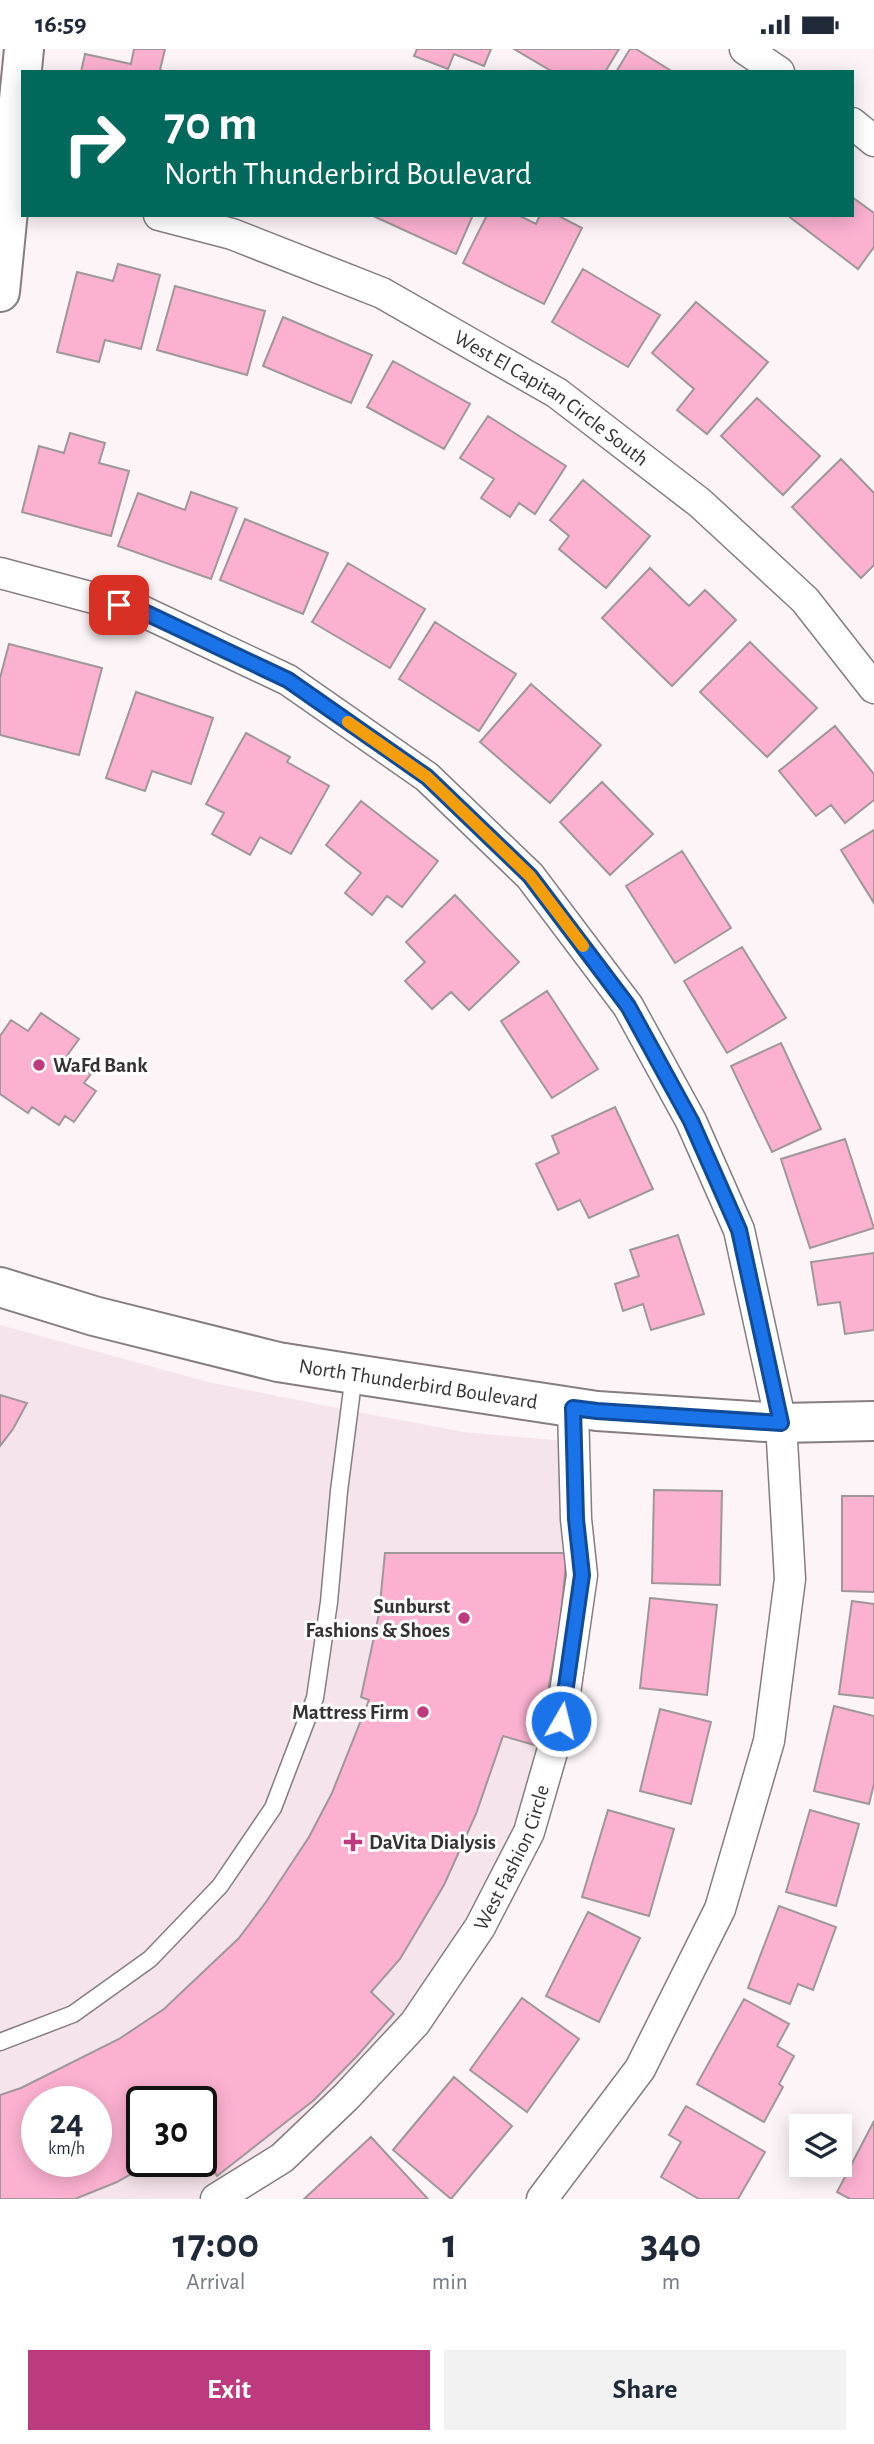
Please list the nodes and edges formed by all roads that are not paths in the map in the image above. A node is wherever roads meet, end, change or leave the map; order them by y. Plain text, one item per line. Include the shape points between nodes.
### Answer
1 (24, 49) edge
2 (745, 49) edge
3 (22, 70) edge
4 (776, 70) edge
5 (21, 82) edge
6 (854, 125) edge
7 (874, 141) edge
8 (12, 180) edge
9 (167, 217) edge
10 (0, 292) edge
11 (0, 573) edge
12 (874, 688) edge
13 (0, 1287) edge
14 (354, 1374) junction
15 (573, 1408) junction
16 (874, 1421) edge
17 (781, 1423) junction
18 (0, 2042) edge
19 (216, 2199) edge
20 (542, 2199) edge

1 - 3 street
2 - 4 street
5 - 8 street
6 - 7 street
8 - 10 street
9 - 12 street, West El Capitan Circle South via 232,234 382,293 557,393 700,503 767,564 805,600
11 - 17 street via 142,611 288,680 427,777 530,876 628,1006 691,1121 739,1230
13 - 14 street, North Thunderbird Boulevard via 94,1316 278,1362
14 - 15 street, North Thunderbird Boulevard
14 - 18 lane via 316,1699 273,1808 220,1886 150,1959 73,2014
15 - 17 street, North Thunderbird Boulevard
15 - 19 street, West Fashion Circle via 582,1575 561,1721 529,1832 480,1927 415,2023 282,2158
16 - 17 street, North Thunderbird Boulevard
17 - 20 street via 790,1579 769,1741 720,1909 640,2069

